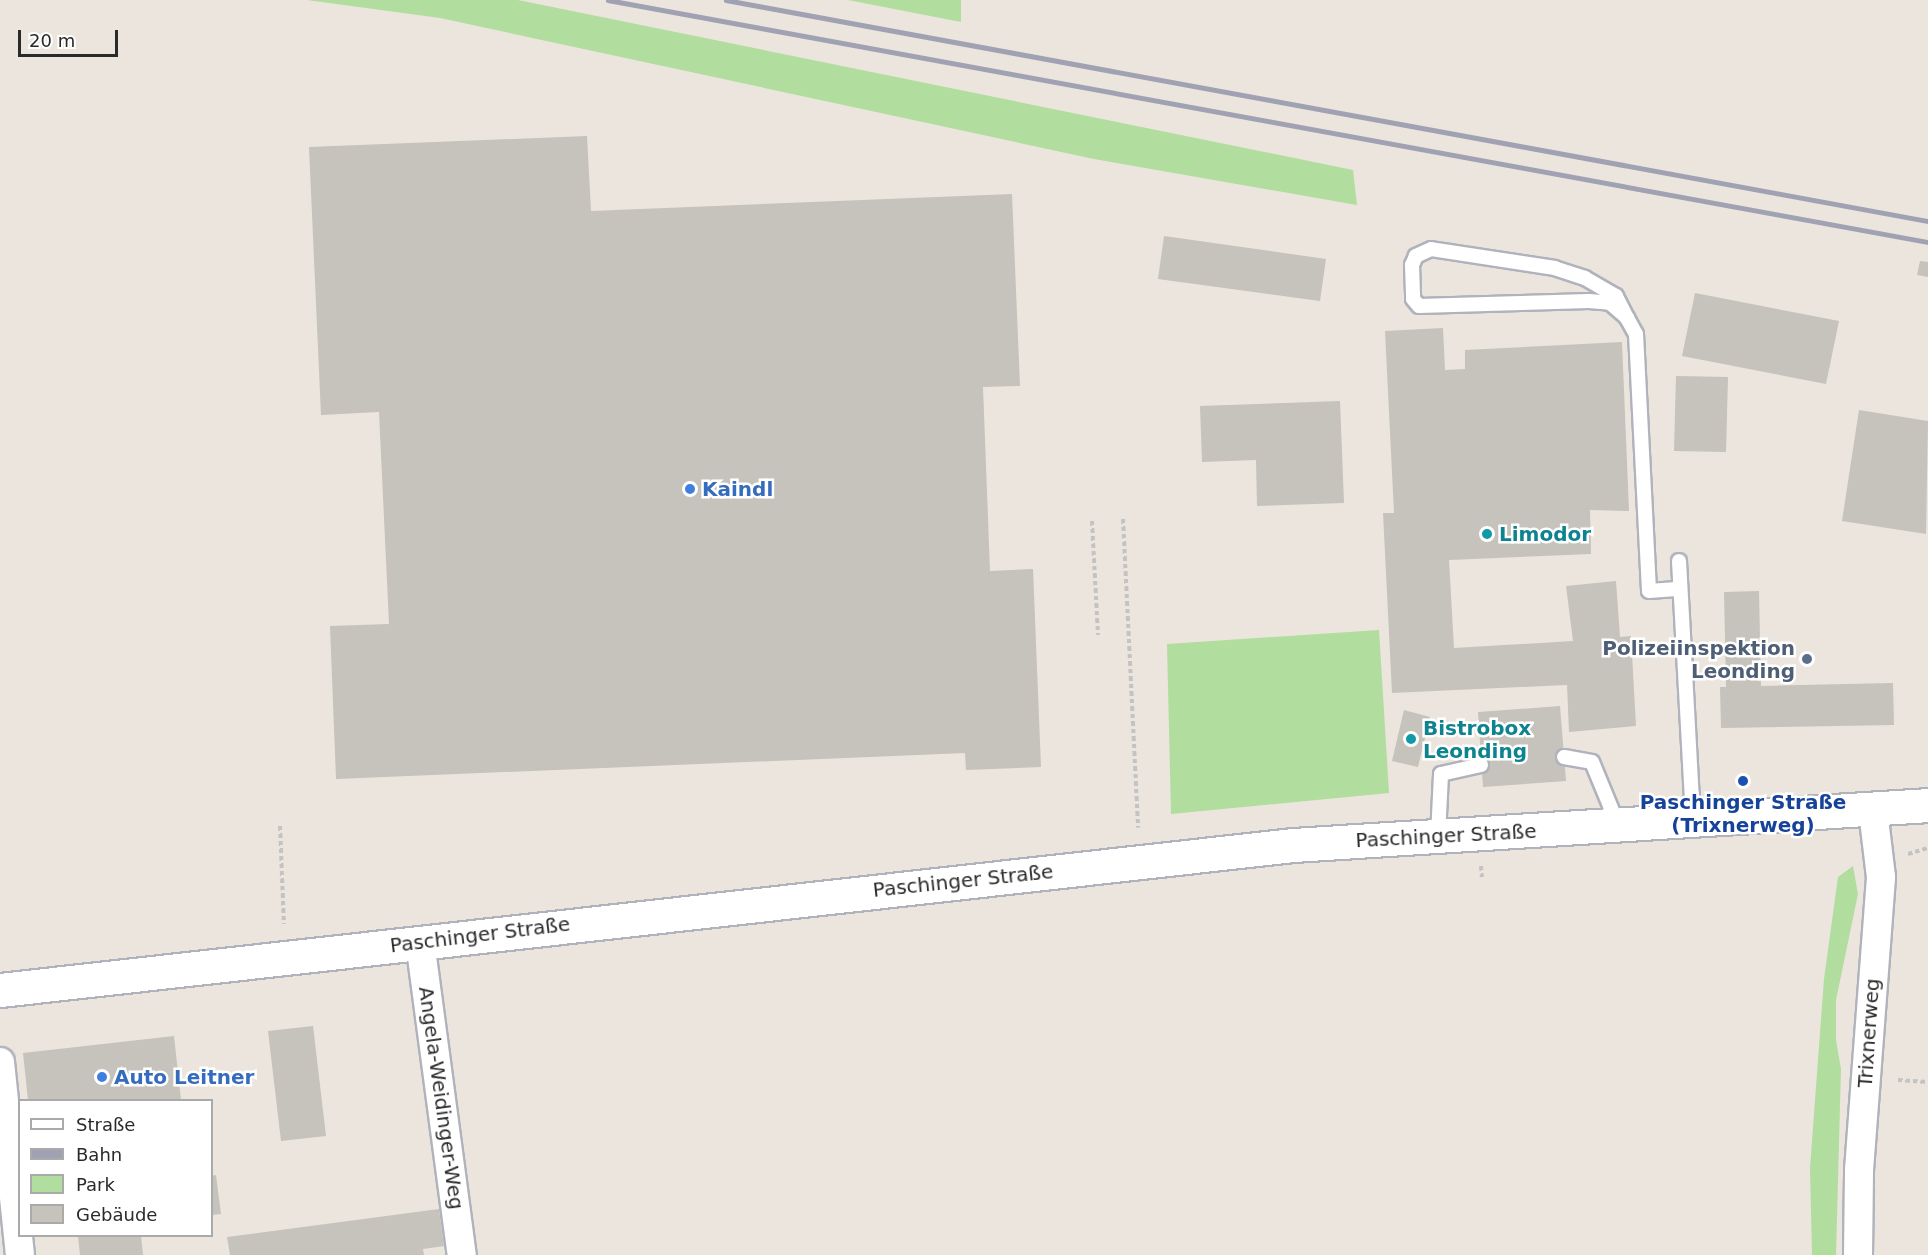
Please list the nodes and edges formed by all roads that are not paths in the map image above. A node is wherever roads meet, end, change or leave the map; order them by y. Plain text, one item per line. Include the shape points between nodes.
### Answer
1 (1627, 318) junction
2 (1680, 561) dead end
3 (1680, 589) junction
4 (1564, 757) dead end
5 (1481, 765) dead end
6 (1928, 806) edge
7 (1873, 811) junction
8 (1693, 822) junction
9 (1619, 827) junction
10 (1438, 836) junction
11 (420, 942) junction
12 (0, 990) edge
13 (0, 1062) edge
14 (18, 1236) edge
15 (18, 1237) edge
16 (20, 1255) edge
17 (462, 1255) edge
18 (1858, 1255) edge

1 - 1 lane via 1610,303 1589,301 1419,306 1413,299 1412,265 1416,256 1431,249 1555,268 1585,278 1616,296
1 - 3 lane via 1636,334 1649,591
2 - 3 lane
3 - 8 lane
4 - 9 lane via 1592,762
5 - 10 lane via 1441,774
6 - 7 street, Paschinger Straße
7 - 8 street, Paschinger Straße
7 - 18 street, Trixnerweg via 1881,877 1859,1170
8 - 9 street, Paschinger Straße
9 - 10 street, Paschinger Straße
10 - 11 street, Paschinger Straße via 1258,849
11 - 12 street, Paschinger Straße
11 - 17 street, Angela-Weidinger-Weg
13 - 14 street
15 - 16 street

